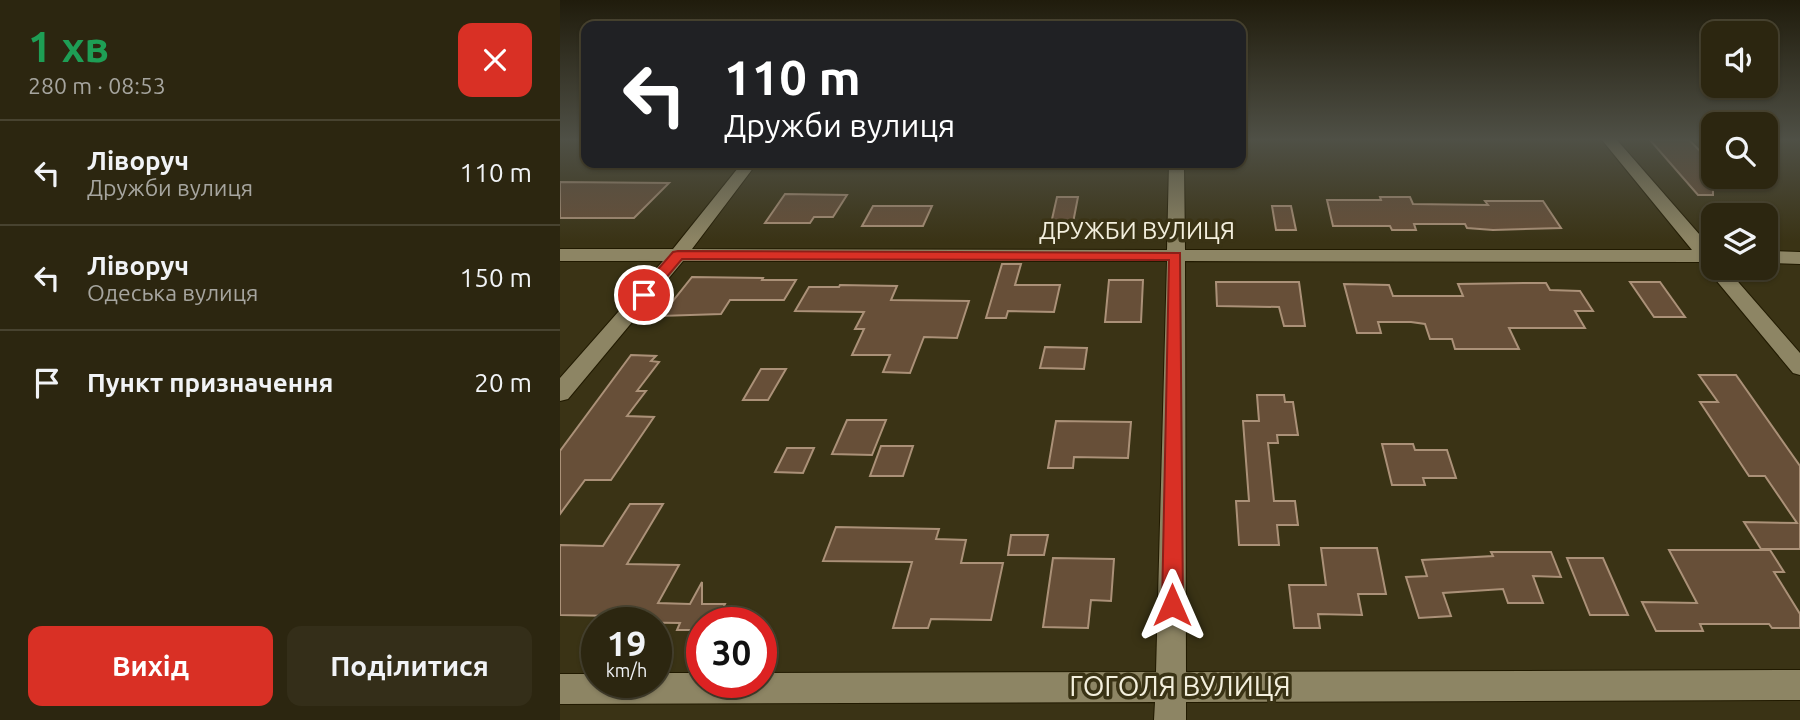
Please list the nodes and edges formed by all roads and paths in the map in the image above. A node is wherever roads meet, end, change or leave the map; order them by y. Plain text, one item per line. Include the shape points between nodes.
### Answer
1 (742, 174) edge
2 (1177, 174) edge
3 (1638, 174) edge
4 (1701, 248) edge
5 (560, 255) edge
6 (678, 255) junction
7 (1176, 256) junction
8 (1778, 257) edge
9 (1800, 258) edge
10 (1701, 261) edge
11 (1728, 280) edge
12 (1800, 367) edge
13 (560, 393) edge
14 (1800, 685) edge
15 (1172, 686) junction
16 (560, 689) edge
17 (1170, 720) edge

1 - 6 street
2 - 7 street
3 - 4 street
5 - 6 street, ДРУЖБИ ВУЛИЦЯ
6 - 7 street, ДРУЖБИ ВУЛИЦЯ
6 - 13 street
7 - 10 street, ДРУЖБИ ВУЛИЦЯ
7 - 15 street
8 - 9 street
11 - 12 street
14 - 15 street, ГОГОЛЯ ВУЛИЦЯ
15 - 16 street, ГОГОЛЯ ВУЛИЦЯ
15 - 17 street

